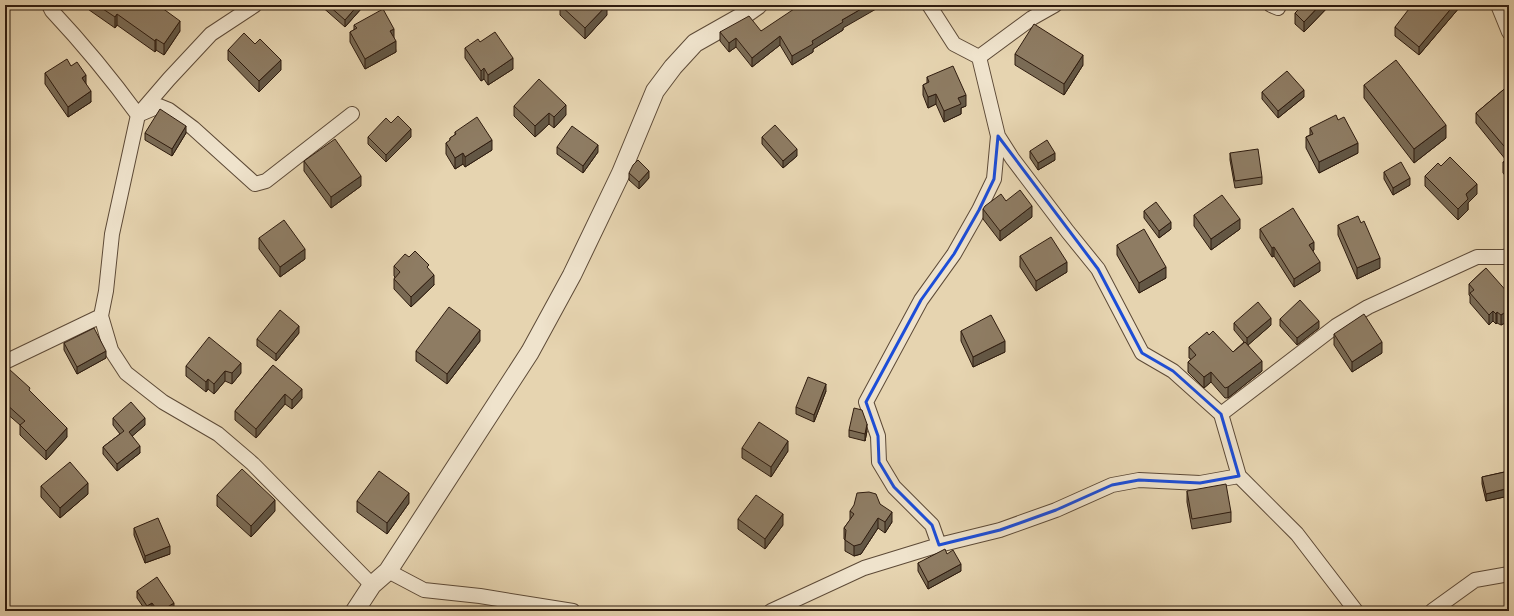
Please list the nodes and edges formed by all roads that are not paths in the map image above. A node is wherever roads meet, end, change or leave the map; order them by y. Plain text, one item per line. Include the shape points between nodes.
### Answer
1 (49, 5) edge
2 (255, 5) edge
3 (758, 5) edge
4 (929, 5) edge
5 (1055, 5) edge
6 (1498, 5) edge
7 (1509, 32) edge
8 (979, 57) junction
9 (352, 114) dead end
10 (138, 115) junction
11 (998, 136) junction
12 (1509, 255) edge
13 (101, 316) junction
14 (5, 362) edge
15 (1221, 414) junction
16 (1239, 476) junction
17 (939, 545) junction
18 (388, 571) junction
19 (1509, 574) edge
20 (372, 585) junction
21 (355, 611) edge
22 (573, 611) edge
23 (771, 611) edge
24 (1356, 611) edge
25 (1432, 611) edge

1 - 10 street via 110,77
2 - 10 street via 211,34
3 - 18 street via 696,43 655,91 621,173 572,275 530,352
4 - 8 street via 954,44
5 - 8 street via 1032,18
6 - 7 street
8 - 11 street
9 - 10 street via 266,181 255,184 169,110 159,106
10 - 13 street via 112,234
11 - 15 street via 1012,158 1098,269 1142,353 1173,371
11 - 17 street via 994,179 979,210 954,254 921,300 866,402 878,436 880,462 894,487 932,525
12 - 15 street via 1477,257 1368,307 1336,326
13 - 14 street
13 - 20 street via 111,350 126,372 163,402 218,434 253,464
15 - 16 street
16 - 17 street via 1200,483 1139,480 1112,485 1056,510 1000,530
16 - 24 street via 1298,534
17 - 23 street via 864,568
18 - 20 street
18 - 22 street via 424,590
19 - 25 street via 1475,580
20 - 21 street

